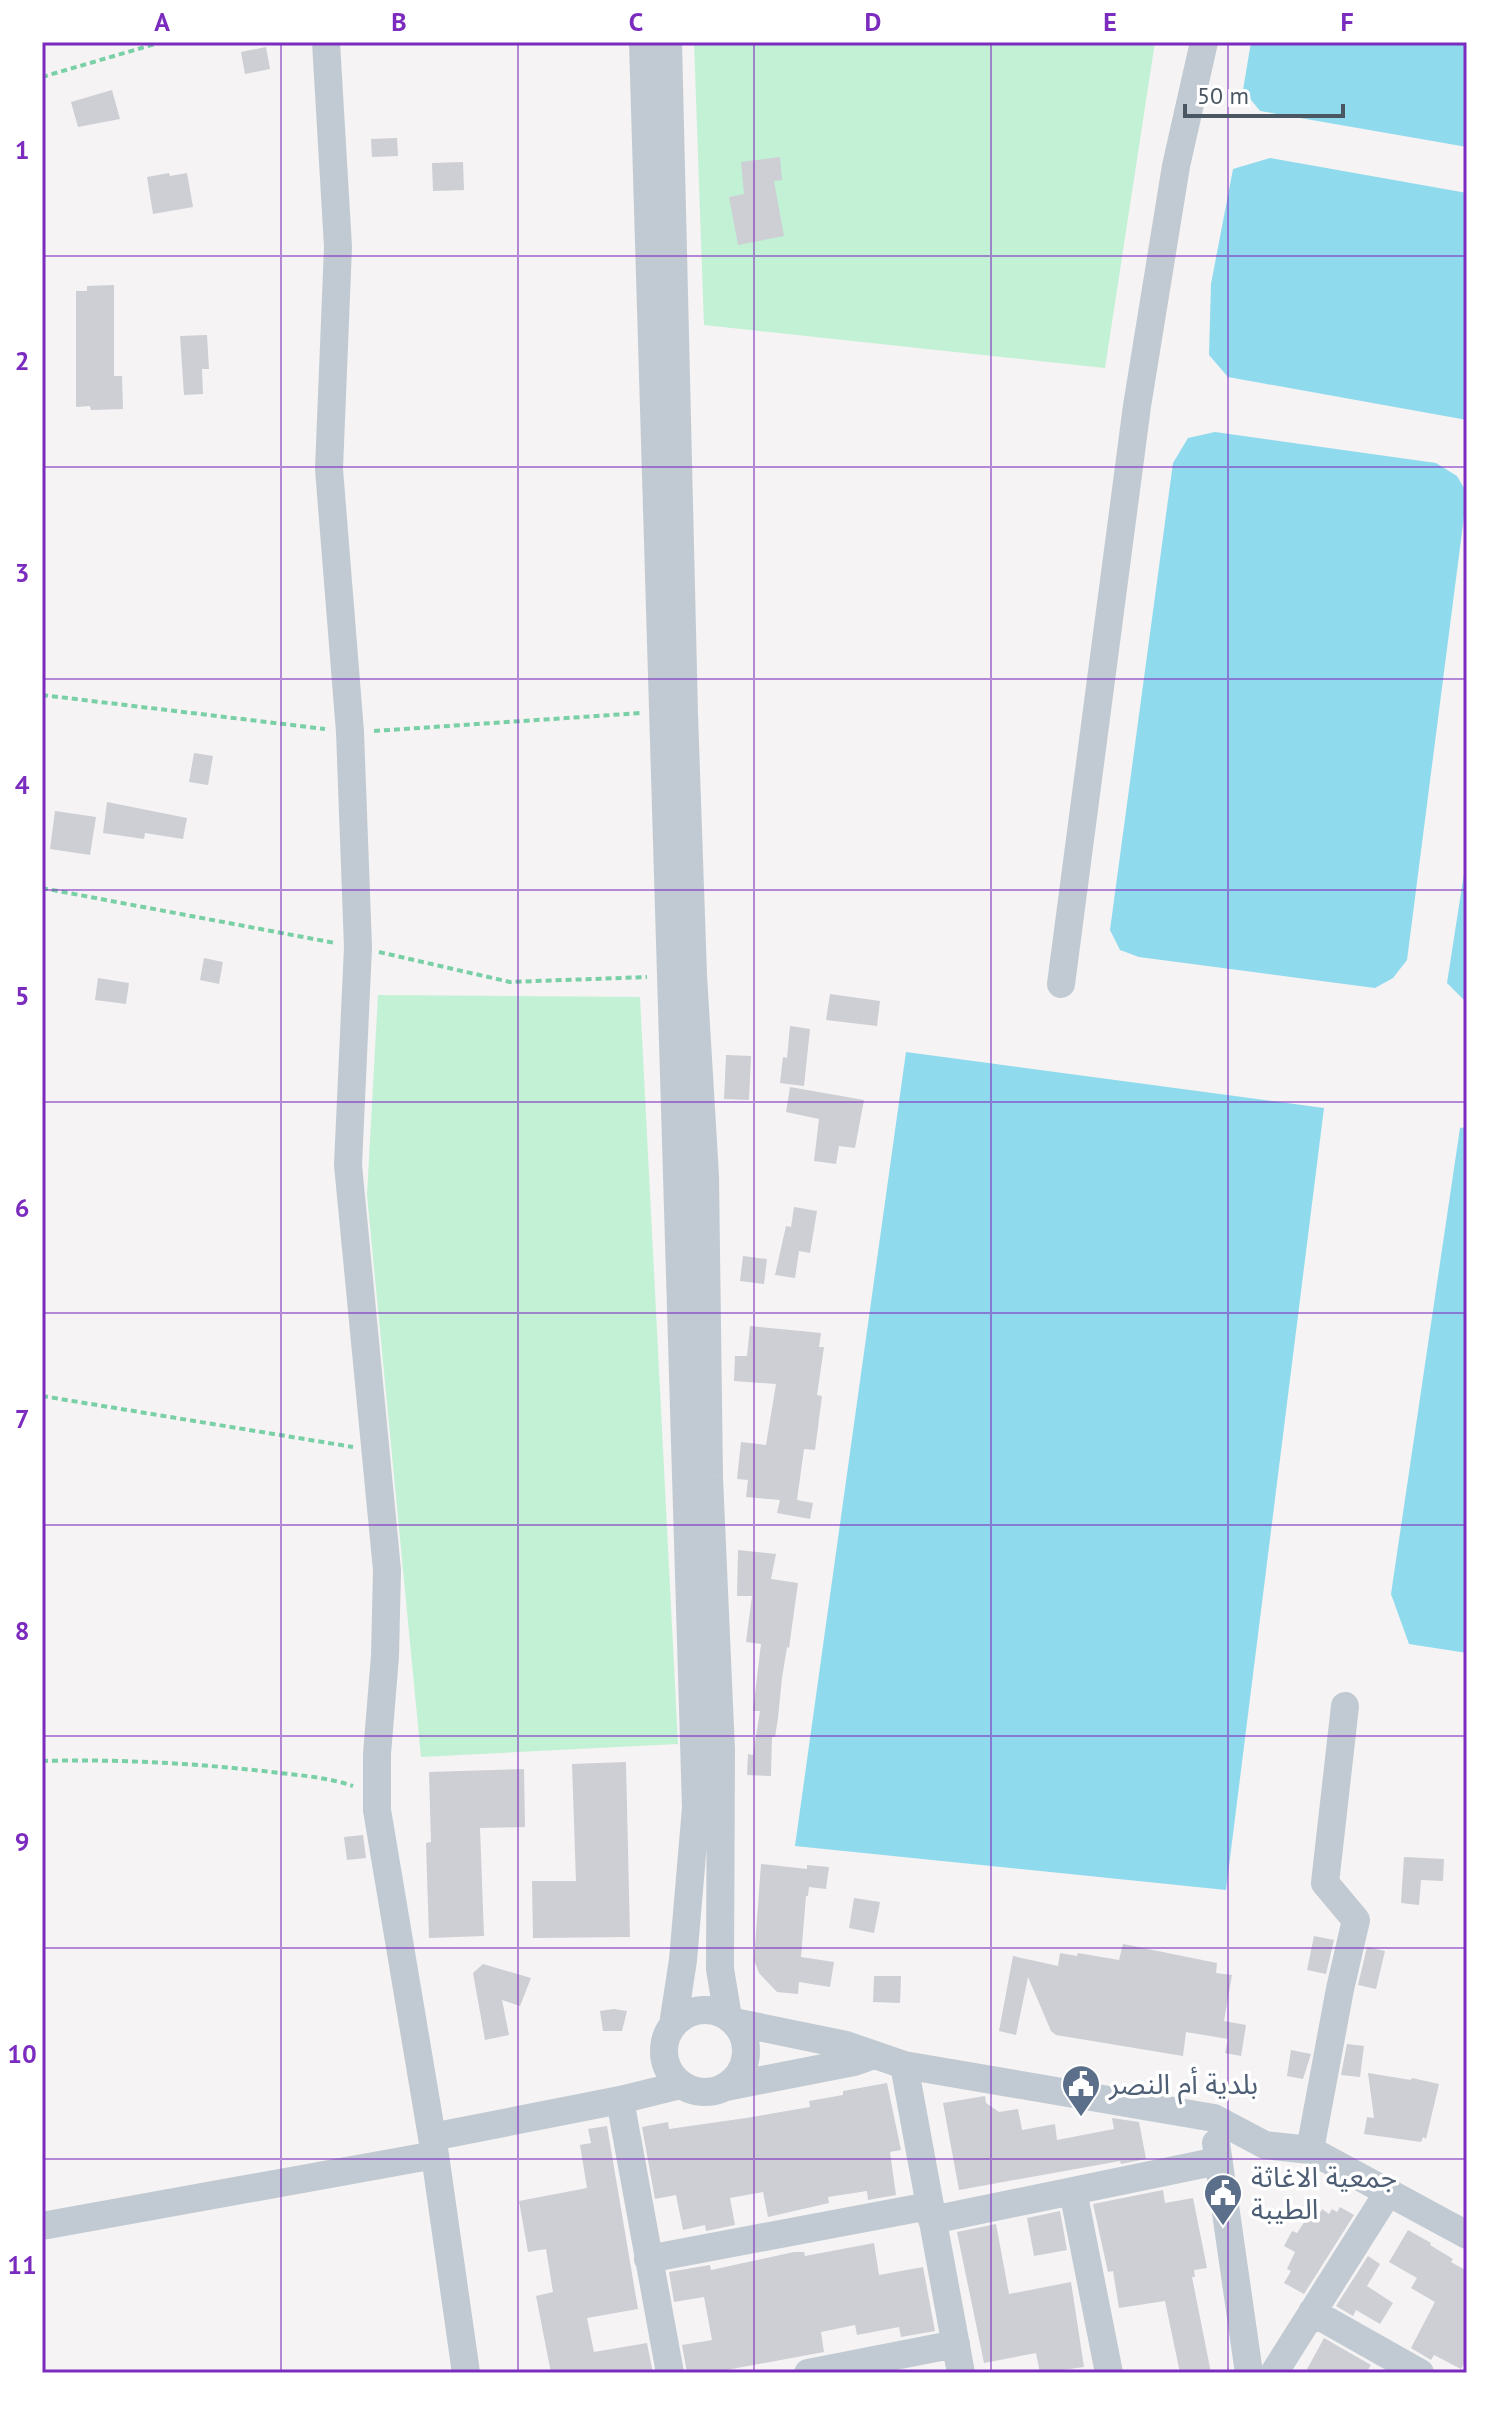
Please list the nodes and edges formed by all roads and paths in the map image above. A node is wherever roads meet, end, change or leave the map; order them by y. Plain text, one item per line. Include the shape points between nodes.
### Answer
1 (162, 42) edge
2 (326, 42) edge
3 (643, 42) edge
4 (668, 42) edge
5 (1204, 42) edge
6 (42, 77) edge
7 (1061, 984) dead end
8 (42, 1396) edge
9 (375, 1451) junction
10 (1345, 1706) dead end
11 (42, 1761) edge
12 (377, 1810) junction
13 (731, 2019) junction
14 (673, 2025) junction
15 (874, 2055) junction
16 (904, 2065) junction
17 (681, 2085) junction
18 (726, 2087) junction
19 (620, 2100) junction
20 (1214, 2118) junction
21 (433, 2146) junction
22 (1310, 2150) junction
23 (1218, 2161) junction
24 (1073, 2191) junction
25 (1389, 2191) junction
26 (931, 2213) junction
27 (42, 2226) edge
28 (1467, 2235) edge
29 (648, 2259) junction
30 (1312, 2312) junction
31 (956, 2344) junction
32 (466, 2373) edge
33 (670, 2373) edge
34 (812, 2373) edge
35 (961, 2373) edge
36 (1109, 2373) edge
37 (1249, 2373) edge
38 (1274, 2373) edge
39 (1420, 2373) edge

1 - 6 path
2 - 9 street via 338,247 329,469 350,732 358,947 348,1165
3 - 14 street via 696,1808
4 - 13 street via 684,714 705,1176 709,1477 721,1750 720,1969
5 - 7 street via 1176,166 1137,406
8 - 9 path
9 - 12 street via 387,1570
10 - 22 street via 1325,1883 1356,1920
11 - 12 path via 97,1759 334,1779 362,1789
12 - 21 street
13 - 14 street via 709,2010 695,2011
13 - 15 street
13 - 18 street via 742,2032 746,2058
14 - 17 street via 664,2051 671,2075
15 - 16 street
15 - 18 street
16 - 20 street
16 - 26 street
17 - 18 street via 702,2092
17 - 19 street
19 - 21 street
19 - 29 street
20 - 22 street via 1265,2145
20 - 23 street
21 - 27 street
21 - 32 street
22 - 25 street
23 - 24 street
23 - 37 street
24 - 26 street
24 - 36 street
25 - 28 street
25 - 30 street
26 - 29 street
26 - 31 street
29 - 33 street
30 - 38 street
30 - 39 street
31 - 34 street
31 - 35 street

